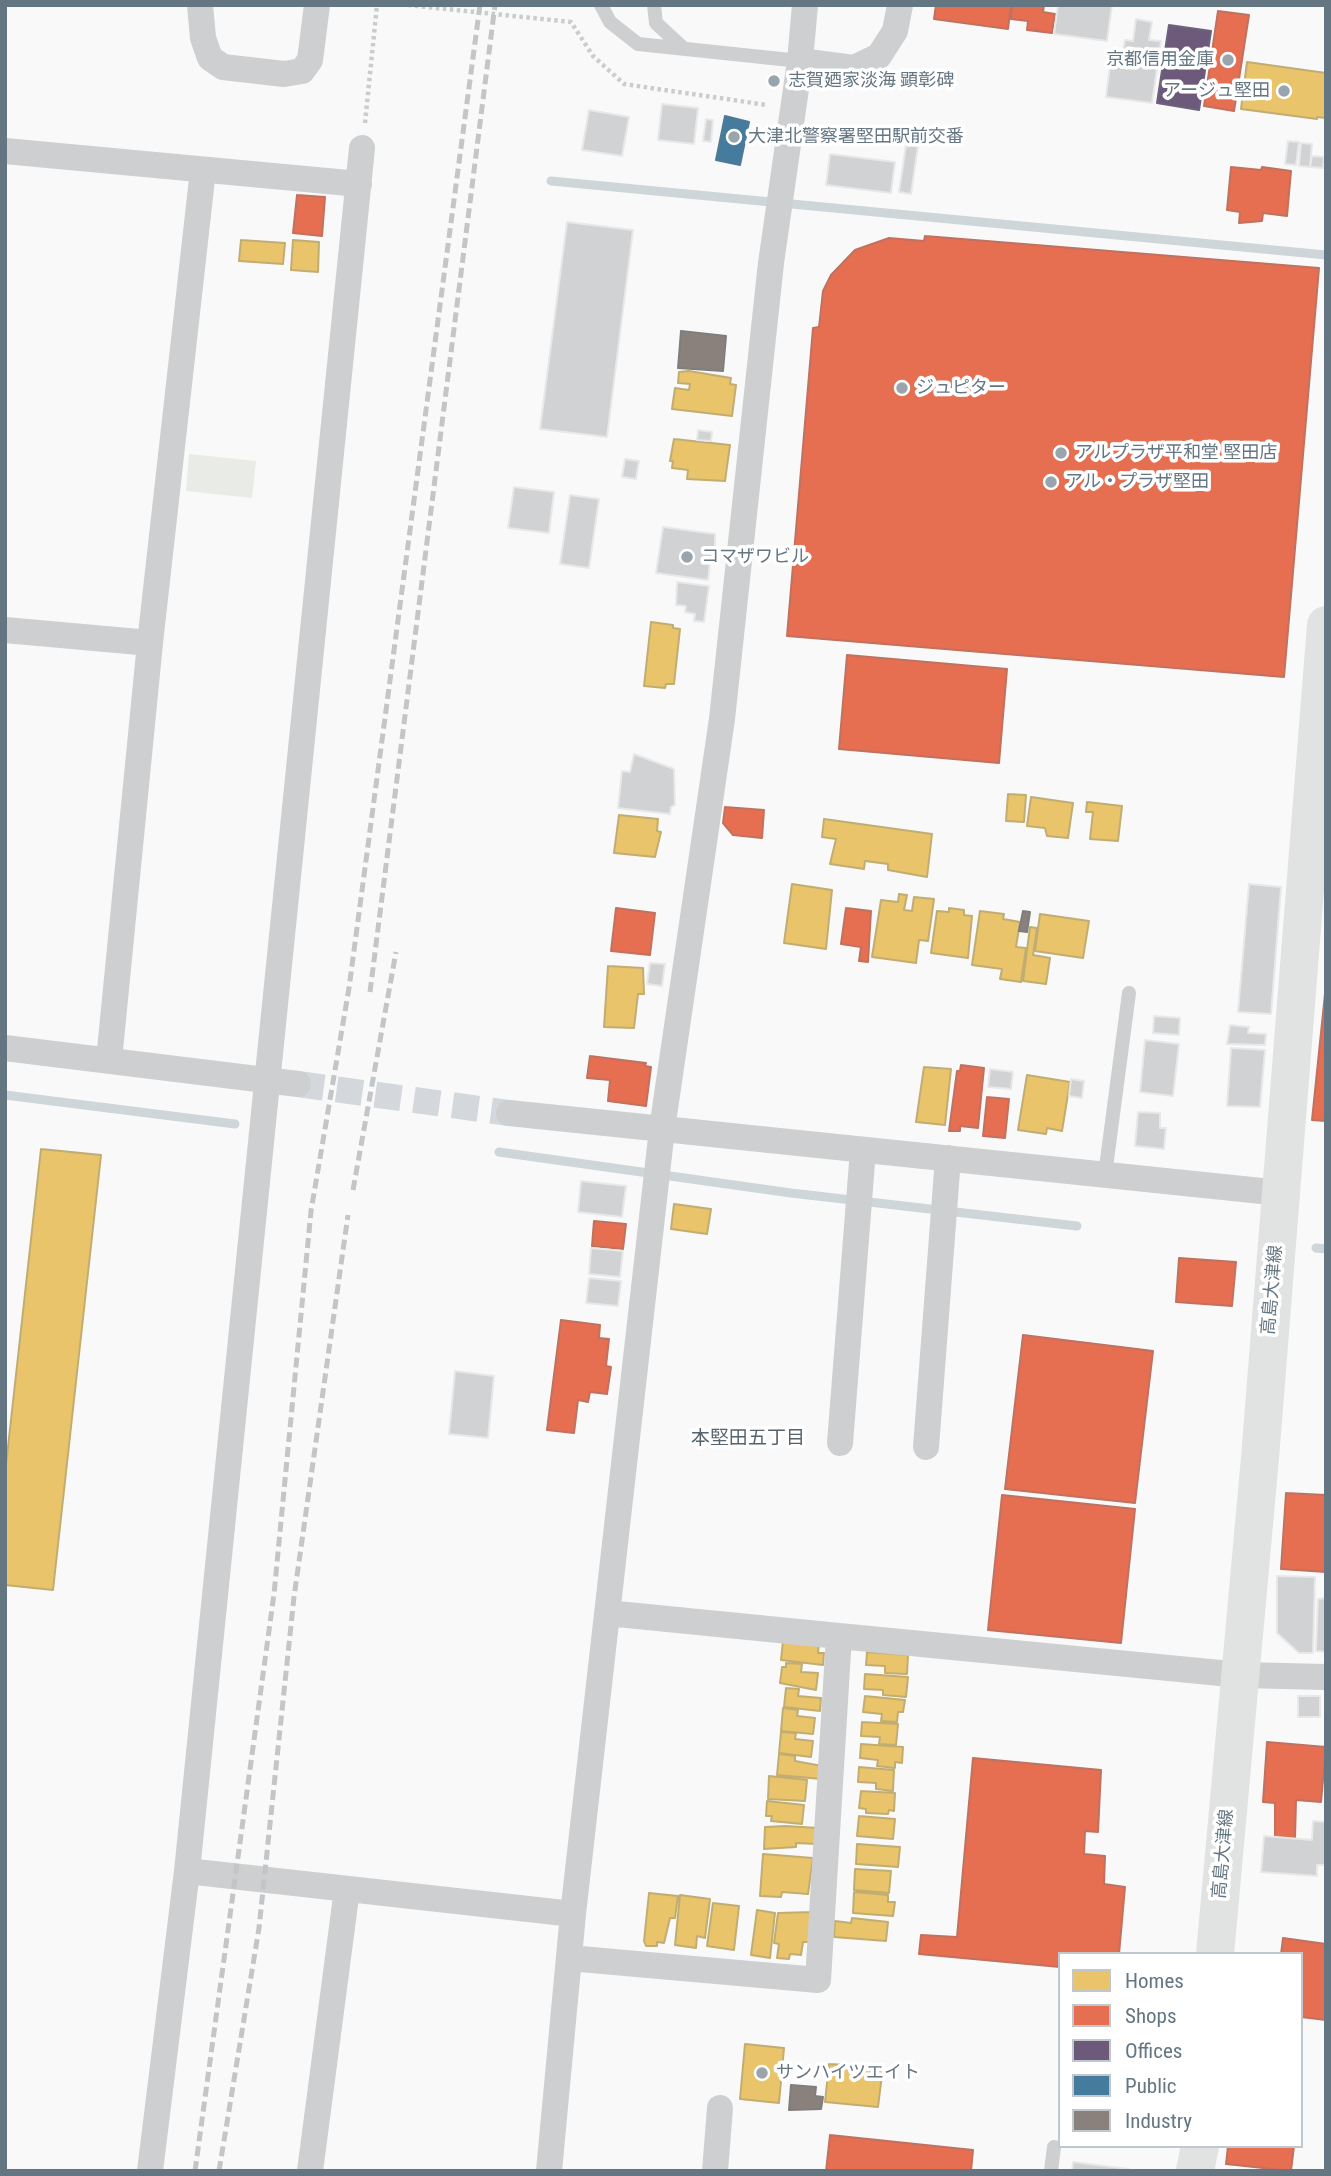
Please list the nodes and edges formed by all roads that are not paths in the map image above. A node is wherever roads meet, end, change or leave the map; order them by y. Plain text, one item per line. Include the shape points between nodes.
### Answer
1 (200, 5) edge
2 (317, 5) edge
3 (601, 5) edge
4 (654, 5) edge
5 (805, 5) edge
6 (900, 5) edge
7 (683, 48) junction
8 (800, 61) junction
9 (362, 148) road end
10 (5, 151) edge
11 (203, 170) junction
12 (359, 184) junction
13 (1326, 625) edge
14 (5, 630) edge
15 (150, 643) junction
16 (1322, 715) edge
17 (1129, 993) dead end
18 (5, 1048) edge
19 (109, 1060) junction
20 (266, 1080) junction
21 (298, 1084) tunnel mouth
22 (509, 1113) tunnel mouth
23 (662, 1129) junction
24 (863, 1150) junction
25 (947, 1158) junction
26 (1105, 1175) junction
27 (1281, 1194) junction
28 (840, 1443) dead end
29 (926, 1447) dead end
30 (607, 1613) junction
31 (839, 1636) junction
32 (1241, 1675) junction
33 (1326, 1677) edge
34 (187, 1871) junction
35 (347, 1889) junction
36 (573, 1914) junction
37 (1215, 1952) edge
38 (569, 1958) junction
39 (720, 2108) dead end
40 (1054, 2147) dead end
41 (1200, 2148) edge
42 (149, 2171) edge
43 (310, 2171) edge
44 (549, 2171) edge
45 (715, 2171) edge
46 (1051, 2171) edge
47 (1195, 2171) edge

1 - 2 street via 210,58 223,67 284,74 302,71 310,60
3 - 7 lane via 610,22 638,44
4 - 7 lane via 656,23
5 - 8 street
6 - 8 street via 895,31 879,56 854,68
7 - 8 lane
8 - 23 street via 771,263 722,719
9 - 12 street
10 - 11 street
11 - 12 street
11 - 15 street
12 - 20 street
13 - 16 main road, 高島大津線
14 - 15 street
15 - 19 street
16 - 27 main road, 高島大津線
17 - 26 lane
18 - 19 street
19 - 20 street
20 - 21 street
20 - 34 street
22 - 23 street
23 - 24 street
23 - 30 street
24 - 25 street
24 - 28 street
25 - 26 street
25 - 29 street
26 - 27 street
27 - 32 main road, 高島大津線
30 - 31 street
30 - 36 street
31 - 32 street
31 - 38 street via 818,1980
32 - 33 street
32 - 37 main road, 高島大津線
34 - 35 street
34 - 42 street
35 - 36 street
35 - 43 street
36 - 38 street
38 - 44 street
39 - 45 street
40 - 46 lane
41 - 47 main road

